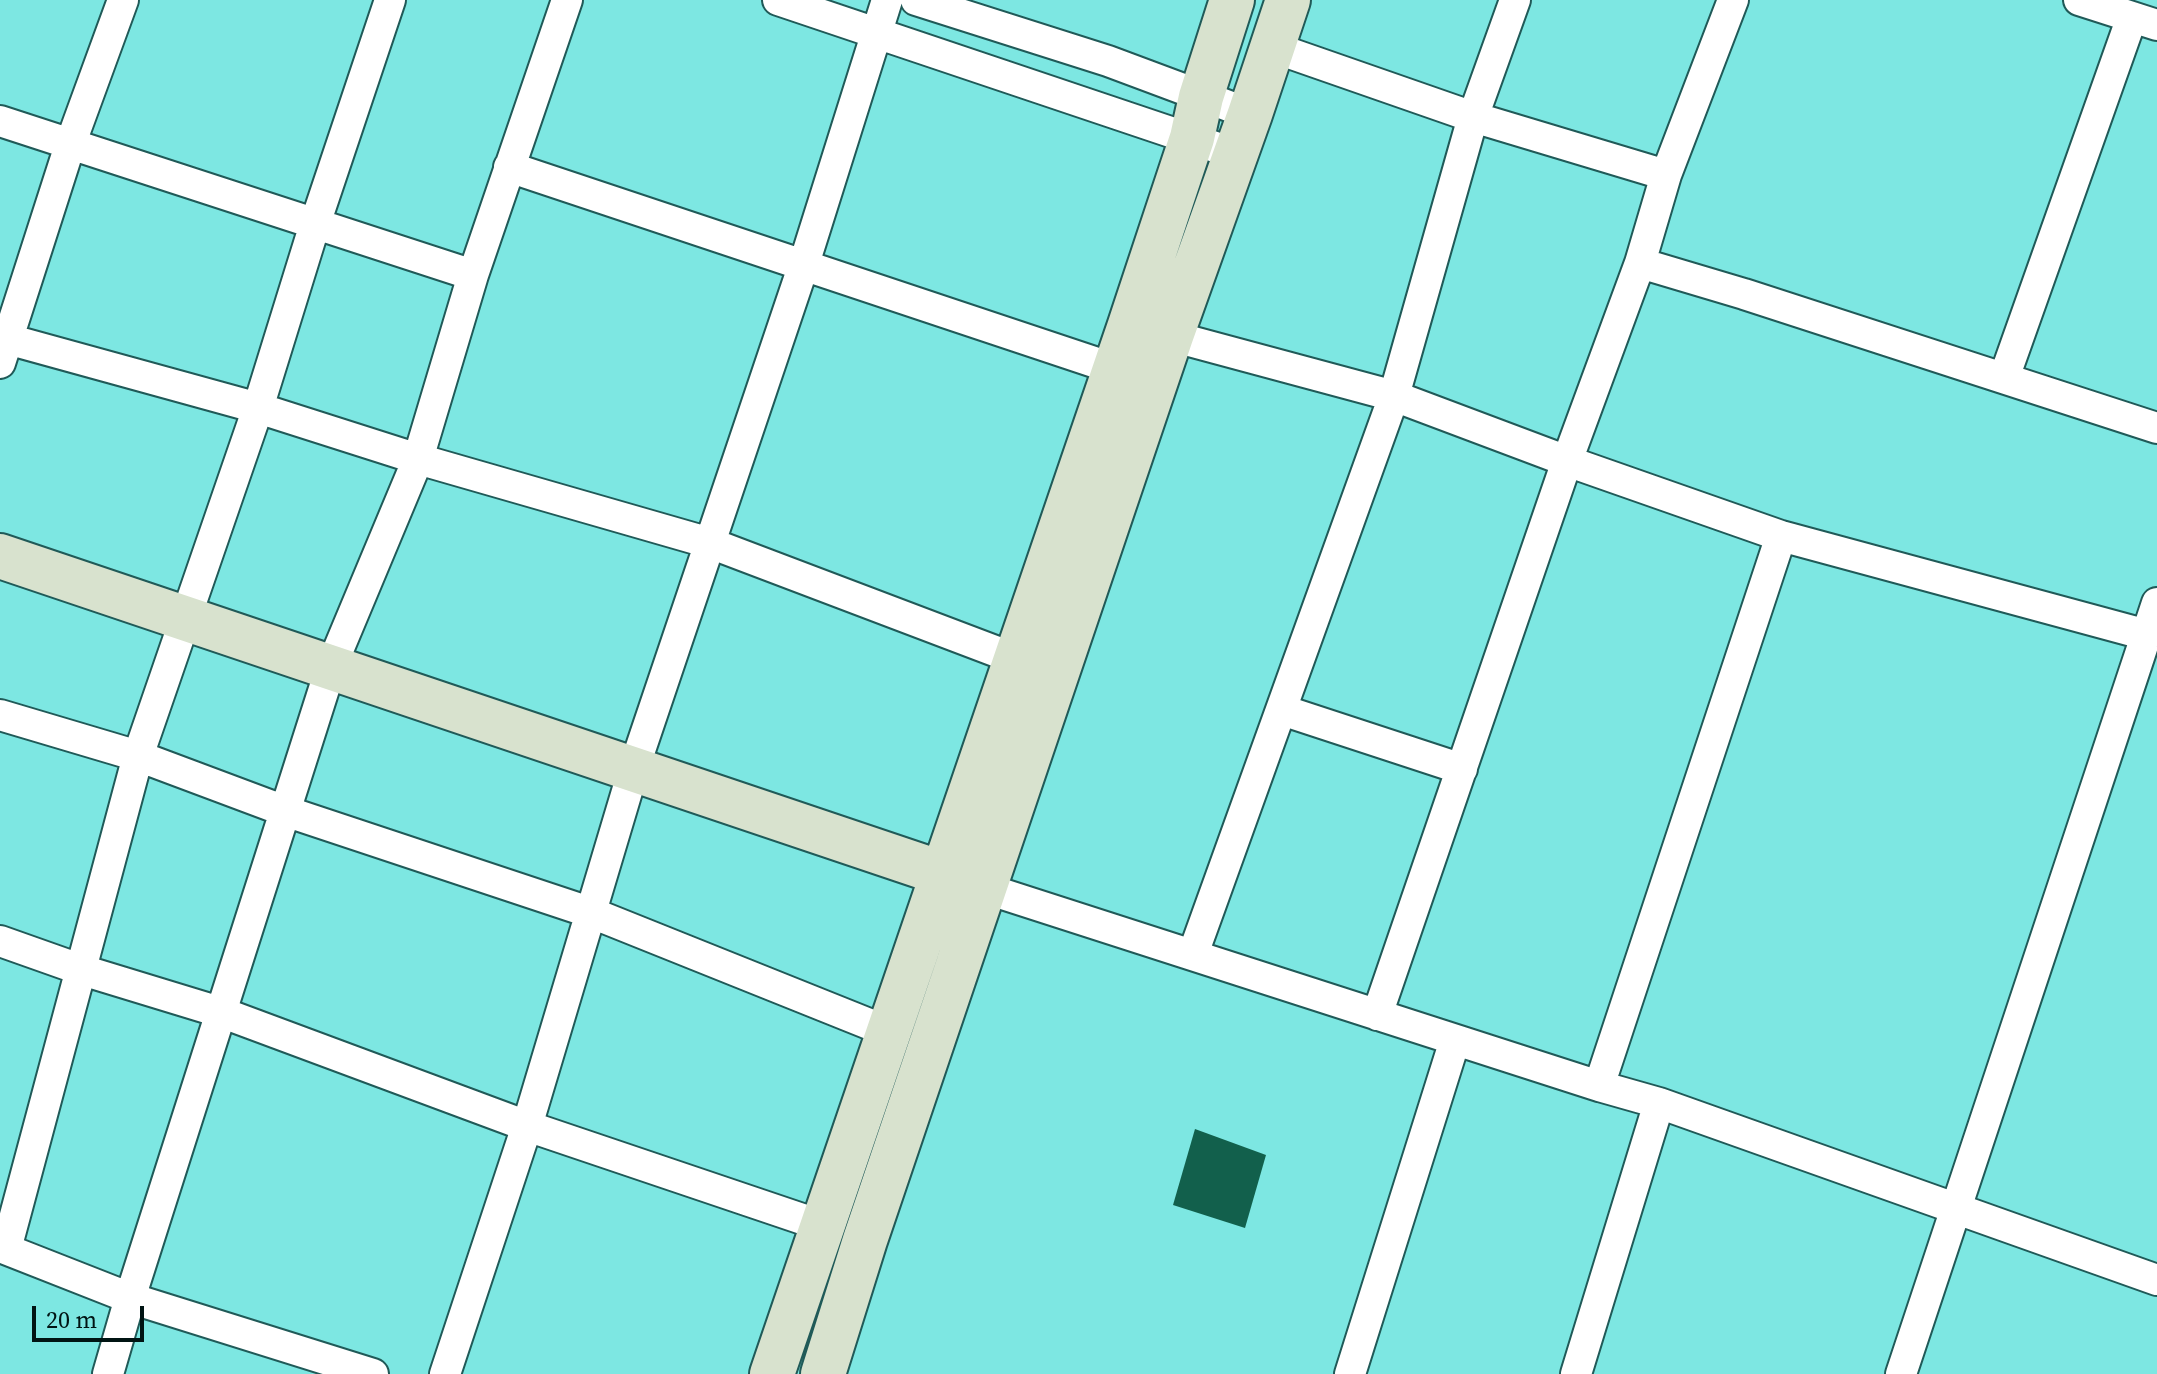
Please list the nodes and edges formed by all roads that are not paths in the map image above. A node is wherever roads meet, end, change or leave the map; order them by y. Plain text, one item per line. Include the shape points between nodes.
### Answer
1 (123, 0) edge
2 (390, 0) edge
3 (567, 0) edge
4 (778, 0) edge
5 (887, 0) edge
6 (916, 0) edge
7 (1232, 0) edge
8 (1288, 0) edge
9 (1515, 0) edge
10 (1733, 0) edge
11 (2079, 0) edge
12 (2144, 21) edge
13 (878, 31) junction
14 (1272, 47) junction
15 (1197, 117) junction
16 (1473, 117) junction
17 (0, 121) edge
18 (1243, 134) junction
19 (70, 145) junction
20 (509, 167) junction
21 (1666, 175) junction
22 (315, 224) junction
23 (1640, 263) junction
24 (804, 264) junction
25 (473, 275) junction
26 (1171, 336) junction
27 (2, 346) edge
28 (1115, 369) junction
29 (2004, 378) junction
30 (1394, 396) junction
31 (258, 408) junction
32 (2157, 428) edge
33 (418, 459) junction
34 (1567, 461) junction
35 (1073, 494) junction
36 (1114, 510) junction
37 (1781, 536) junction
38 (710, 543) junction
39 (0, 556) edge
40 (186, 618) junction
41 (2153, 621) edge
42 (1016, 659) junction
43 (331, 667) junction
44 (1282, 710) junction
45 (0, 715) edge
46 (138, 756) junction
47 (634, 768) junction
48 (1462, 769) junction
49 (285, 811) junction
50 (943, 872) junction
51 (984, 888) junction
52 (592, 913) junction
53 (0, 941) edge
54 (1193, 954) junction
55 (82, 970) junction
56 (223, 1013) junction
57 (1377, 1015) junction
58 (889, 1032) junction
59 (1455, 1040) junction
60 (1599, 1086) junction
61 (1659, 1103) junction
62 (527, 1126) junction
63 (1954, 1209) junction
64 (823, 1226) junction
65 (3, 1248) edge
66 (2157, 1280) edge
67 (130, 1298) junction
68 (108, 1374) edge
69 (373, 1374) edge
70 (445, 1374) edge
71 (772, 1374) edge
72 (823, 1374) edge
73 (1350, 1374) edge
74 (1576, 1374) edge
75 (1901, 1374) edge

1 - 19 street
2 - 22 street
3 - 20 street
4 - 13 street
5 - 13 street
6 - 15 street via 1108,61
7 - 15 street
8 - 14 street
9 - 16 street
10 - 21 street
11 - 12 street
12 - 29 street
13 - 15 street
13 - 24 street
14 - 16 street
14 - 18 street
15 - 18 street
15 - 18 street
15 - 28 street
16 - 21 street
16 - 30 street
17 - 19 street
18 - 26 street
19 - 22 street
19 - 27 street
20 - 24 street
20 - 25 street
21 - 23 street
22 - 25 street
22 - 31 street
23 - 29 street
23 - 34 street
24 - 28 street
24 - 38 street
25 - 33 street
26 - 30 street
26 - 36 street
27 - 31 street
28 - 35 street
29 - 32 street
30 - 34 street
30 - 44 street
31 - 33 street
31 - 40 street
33 - 38 street
33 - 43 street
34 - 37 street
34 - 48 street
35 - 36 street
35 - 42 street
36 - 51 street
37 - 41 street
37 - 60 street
38 - 42 street
38 - 47 street
39 - 40 street
40 - 43 street
40 - 46 street
41 - 63 street
42 - 50 street
43 - 47 street
43 - 49 street
44 - 48 street
44 - 54 street
45 - 46 street
46 - 49 street
46 - 55 street
47 - 50 street
47 - 52 street
48 - 57 street
49 - 52 street
49 - 56 street
50 - 51 street
50 - 58 street
51 - 54 street
51 - 72 street
52 - 58 street
52 - 62 street
53 - 55 street
54 - 57 street
55 - 56 street
55 - 65 street
56 - 62 street
56 - 67 street
57 - 59 street
58 - 64 street
59 - 60 street
59 - 73 street
60 - 61 street
61 - 63 street
61 - 74 street
62 - 64 street
62 - 70 street
63 - 66 street
63 - 75 street
64 - 71 street
65 - 67 street
67 - 68 street
67 - 69 street

